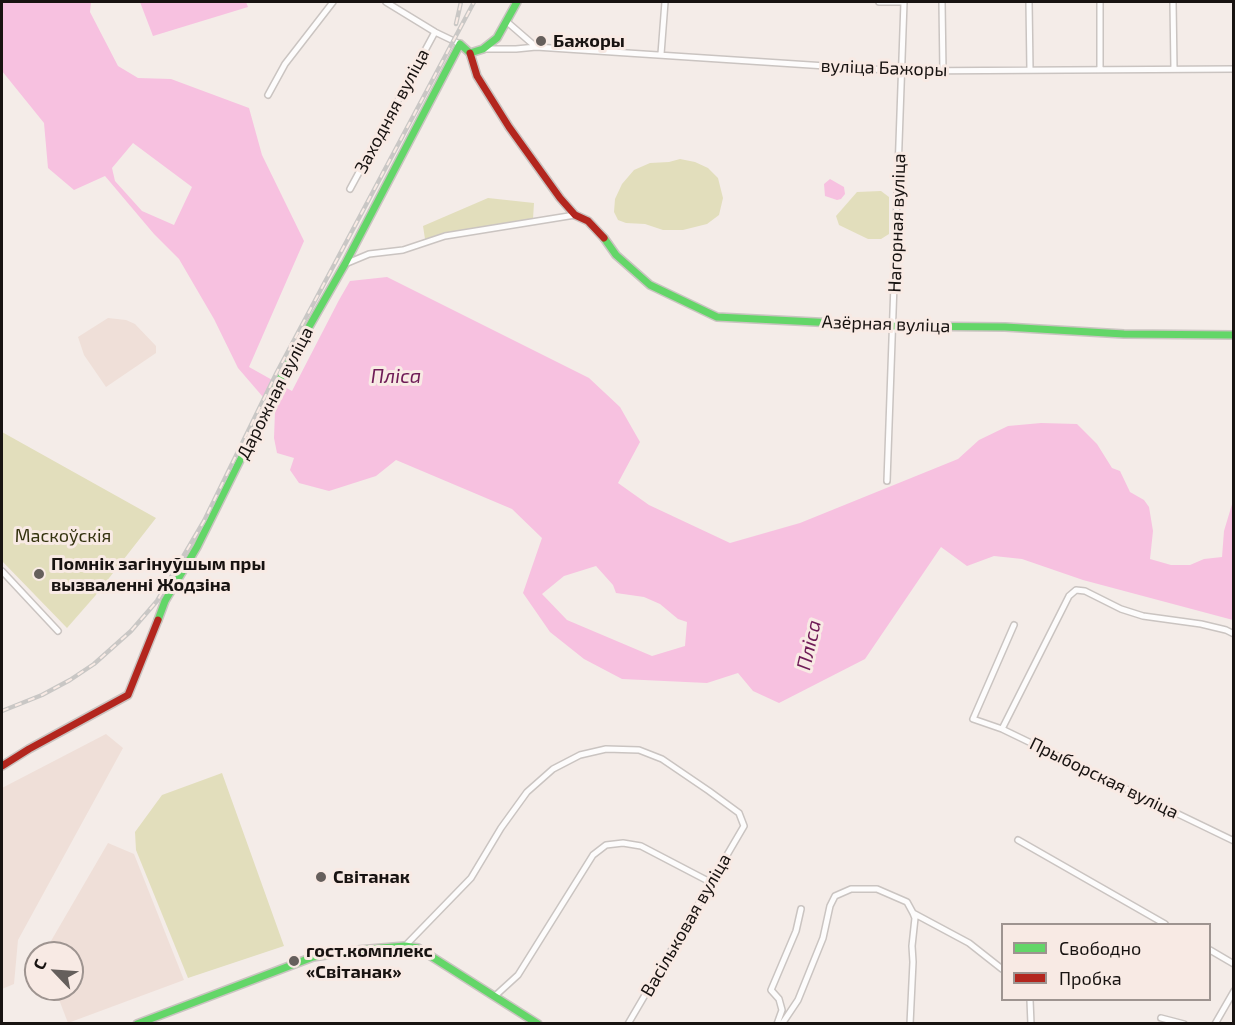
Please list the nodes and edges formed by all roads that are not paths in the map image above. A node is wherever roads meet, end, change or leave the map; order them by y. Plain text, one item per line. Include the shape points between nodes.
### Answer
1 (333, 2) edge
2 (386, 2) edge
3 (517, 2) edge
4 (665, 2) edge
5 (879, 2) edge
6 (904, 2) edge
7 (942, 2) edge
8 (1029, 2) edge
9 (1100, 2) edge
10 (1173, 2) edge
11 (506, 21) junction
12 (435, 32) junction
13 (460, 44) junction
14 (536, 47) junction
15 (483, 49) junction
16 (470, 53) junction
17 (661, 54) junction
18 (1100, 69) junction
19 (1174, 69) junction
20 (1233, 69) edge
21 (1030, 70) junction
22 (902, 71) junction
23 (943, 72) junction
24 (268, 95) dead end
25 (350, 189) dead end
26 (575, 215) junction
27 (345, 264) junction
28 (894, 326) junction
29 (1233, 335) edge
30 (886, 481) dead end
31 (2, 571) edge
32 (1014, 625) dead end
33 (58, 631) dead end
34 (1233, 634) edge
35 (1002, 729) junction
36 (2, 766) edge
37 (1018, 840) dead end
38 (1233, 841) edge
39 (710, 882) junction
40 (801, 909) dead end
41 (914, 913) junction
42 (1163, 923) edge
43 (405, 946) junction
44 (1211, 951) edge
45 (1232, 963) edge
46 (1001, 968) edge
47 (1233, 991) edge
48 (495, 996) junction
49 (1030, 1001) edge
50 (1161, 1018) dead end
51 (137, 1023) edge
52 (538, 1023) edge
53 (628, 1023) edge
54 (777, 1023) edge
55 (782, 1023) edge
56 (910, 1023) edge
57 (1031, 1023) edge
58 (1184, 1023) edge
59 (1215, 1023) edge

1 - 24 street via 285,64
2 - 12 street
3 - 11 street
4 - 17 street
5 - 6 street
6 - 22 street, Нагорная вуліца
7 - 23 street
8 - 21 street
9 - 18 street
10 - 19 street
11 - 14 street
11 - 15 street via 497,38
12 - 13 street
12 - 25 street, Заходняя вуліца
13 - 16 street
13 - 27 street, Дарожная вуліца
14 - 15 street, вуліца Бажоры
14 - 17 street, вуліца Бажоры
15 - 16 street
16 - 26 street, Азёрная вуліца via 477,76 503,117
17 - 22 street, вуліца Бажоры
18 - 19 street, вуліца Бажоры
18 - 21 street, вуліца Бажоры
19 - 20 street, вуліца Бажоры
21 - 23 street, вуліца Бажоры
22 - 23 street, вуліца Бажоры
22 - 28 street, Нагорная вуліца
26 - 27 street via 445,236 403,250 369,254
26 - 28 street, Азёрная вуліца via 602,234 616,255 640,278 717,317
27 - 36 street, Дарожная вуліца via 282,375 197,548 165,601 128,695
28 - 29 street, Азёрная вуліца
28 - 30 street, Нагорная вуліца
31 - 33 street
32 - 35 street, Прыборская вуліца via 973,719
34 - 35 street via 1201,624 1143,616 1076,590 1069,596
35 - 38 street, Прыборская вуліца
37 - 42 street
39 - 43 street, Васільковая вуліца via 744,826 739,813 662,759 639,750 606,749 580,755 553,769 527,792 471,878
39 - 48 street via 641,846 606,845 593,855 518,975
39 - 53 street, Васільковая вуліца
40 - 54 street via 771,990 782,1010
41 - 46 street via 969,943
41 - 55 street via 907,902 877,889 851,889 835,896 798,1000
41 - 56 street
43 - 48 street via 418,948
43 - 51 street via 313,957
44 - 45 street
47 - 59 street
48 - 52 street
49 - 57 street
50 - 58 street

